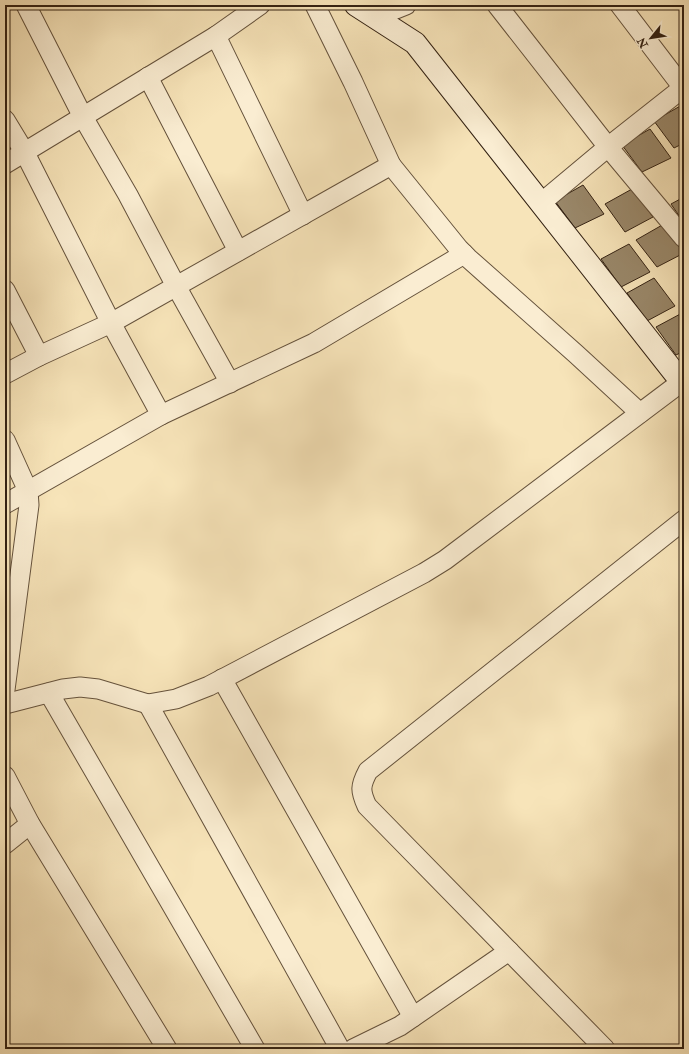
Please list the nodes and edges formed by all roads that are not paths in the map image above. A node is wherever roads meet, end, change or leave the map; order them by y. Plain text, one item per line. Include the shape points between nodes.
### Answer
1 (26, 5) edge
2 (260, 5) edge
3 (315, 5) edge
4 (406, 5) edge
5 (497, 5) edge
6 (620, 5) edge
7 (368, 10) edge
8 (216, 36) junction
9 (148, 77) junction
10 (684, 88) edge
11 (83, 117) junction
12 (5, 120) edge
13 (608, 147) junction
14 (25, 153) junction
15 (5, 164) edge
16 (391, 165) junction
17 (541, 203) junction
18 (303, 215) junction
19 (684, 238) edge
20 (238, 251) junction
21 (464, 254) junction
22 (176, 286) junction
23 (5, 290) edge
24 (111, 323) junction
25 (39, 356) junction
26 (5, 374) edge
27 (683, 382) edge
28 (230, 383) junction
29 (640, 414) junction
30 (161, 415) junction
31 (5, 440) edge
32 (28, 491) junction
33 (5, 504) edge
34 (684, 520) edge
35 (222, 679) junction
36 (5, 690) edge
37 (49, 693) junction
38 (5, 704) edge
39 (148, 704) junction
40 (5, 776) edge
41 (30, 824) junction
42 (5, 844) edge
43 (509, 951) junction
44 (413, 1017) junction
45 (596, 1047) edge
46 (167, 1049) edge
47 (255, 1049) edge
48 (340, 1049) edge
49 (353, 1049) edge

1 - 11 street
2 - 8 street
3 - 16 street
4 - 7 street
5 - 13 street
6 - 10 street
7 - 17 street via 415,43
8 - 9 street
8 - 18 street
9 - 11 street
9 - 20 street
10 - 13 street
11 - 14 street
11 - 22 street
12 - 14 street
13 - 17 street
13 - 19 street
14 - 15 street
14 - 24 street
16 - 18 street
16 - 21 street
17 - 27 street
18 - 20 street
20 - 22 street
21 - 28 street via 314,343
21 - 29 street
22 - 24 street
22 - 28 street
23 - 25 street
24 - 25 street
24 - 30 street
25 - 26 street
27 - 29 street
28 - 30 street
29 - 35 street via 445,560
30 - 32 street
31 - 32 street
32 - 33 street
32 - 36 street via 29,505
34 - 43 street via 368,771 362,782 362,794 367,806
35 - 39 street via 176,699
35 - 44 street
37 - 38 street
37 - 39 street via 80,687 98,689
37 - 47 street
39 - 48 street
40 - 41 street
41 - 42 street
41 - 46 street
43 - 44 street
43 - 45 street
44 - 49 street

